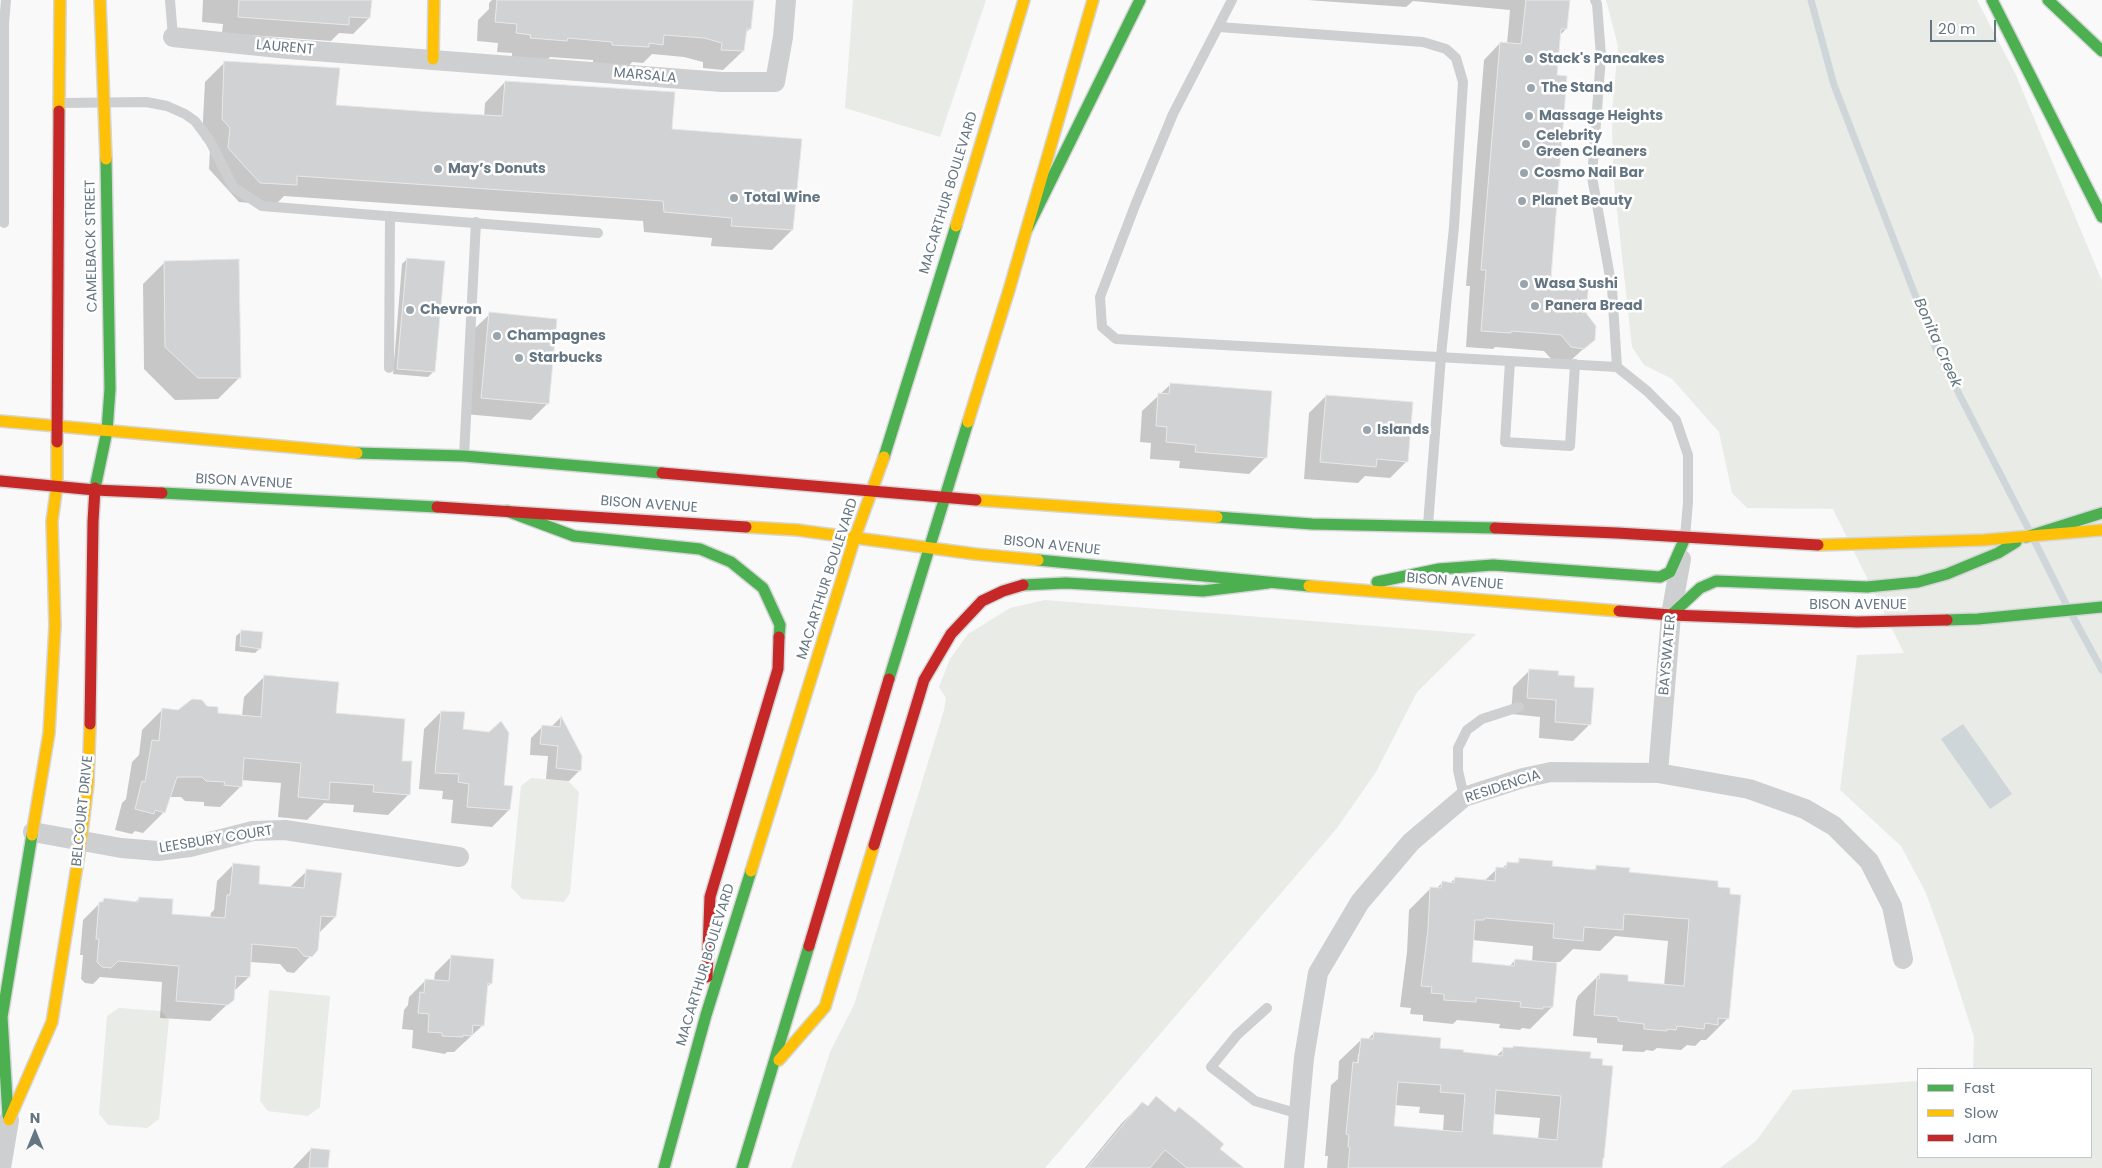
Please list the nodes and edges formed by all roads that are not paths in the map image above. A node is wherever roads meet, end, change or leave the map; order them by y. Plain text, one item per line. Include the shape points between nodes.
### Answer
1 (6, 0) edge
2 (60, 0) edge
3 (100, 0) edge
4 (170, 0) edge
5 (434, 0) edge
6 (786, 0) edge
7 (1024, 0) edge
8 (1093, 0) edge
9 (1140, 0) edge
10 (1232, 0) edge
11 (1595, 0) edge
12 (1992, 0) edge
13 (2048, 0) edge
14 (1219, 26) junction
15 (173, 37) joint
16 (2102, 51) edge
17 (433, 59) junction
18 (59, 103) junction
19 (105, 103) junction
20 (390, 216) junction
21 (2102, 217) edge
22 (476, 222) junction
23 (4, 223) dead end
24 (1027, 228) junction
25 (598, 233) dead end
26 (1441, 356) junction
27 (1510, 361) junction
28 (1574, 364) junction
29 (1617, 367) junction
30 (389, 368) dead end
31 (0, 421) edge
32 (58, 426) junction
33 (107, 431) junction
34 (464, 456) junction
35 (0, 481) edge
36 (57, 485) junction
37 (95, 490) junction
38 (873, 491) junction
39 (944, 498) junction
40 (507, 511) junction
41 (2102, 512) edge
42 (1428, 526) junction
43 (2102, 530) edge
44 (855, 537) junction
45 (2026, 537) junction
46 (1685, 538) junction
47 (928, 548) junction
48 (1268, 583) junction
49 (1346, 590) junction
50 (2102, 607) edge
51 (1671, 615) junction
52 (1519, 707) dead end
53 (1658, 773) junction
54 (1464, 797) junction
55 (33, 832) junction
56 (81, 841) junction
57 (459, 857) dead end
58 (1903, 959) dead end
59 (1267, 1008) dead end
60 (706, 1015) junction
61 (773, 1067) junction
62 (1299, 1114) junction
63 (9, 1120) junction
64 (1, 1168) edge
65 (664, 1168) edge
66 (742, 1168) edge
67 (1294, 1168) edge

1 - 23 lane
2 - 18 main road
3 - 19 main road, CAMELBACK STREET
4 - 15 lane, LAURENT
5 - 17 main road
6 - 17 street, MARSALA via 775,82 722,82
7 - 38 main road, MACARTHUR BOULEVARD
8 - 24 main road
9 - 24 main road
10 - 14 lane
11 - 29 lane via 1601,56 1592,177 1612,288
12 - 21 main road
13 - 16 main road
14 - 26 lane via 1423,42 1446,49 1456,58 1463,82 1454,228
14 - 26 lane via 1173,114 1136,203 1100,297 1102,327 1116,339
15 - 17 street, LAURENT
18 - 19 lane
18 - 32 main road
19 - 20 lane via 146,102 185,114 210,141 233,187 262,206
19 - 33 main road, CAMELBACK STREET via 110,389
20 - 22 lane
20 - 30 lane
22 - 25 lane
22 - 34 lane
24 - 39 main road
26 - 27 lane
26 - 42 lane
27 - 28 lane
27 - 28 lane via 1505,442 1570,446
28 - 29 lane
29 - 46 lane via 1676,420 1688,454
31 - 32 main road
32 - 33 main road
32 - 36 main road
33 - 34 main road via 342,453
33 - 37 main road, CAMELBACK STREET
34 - 38 main road
35 - 36 main road, BISON AVENUE
36 - 37 main road, BISON AVENUE
36 - 55 main road, BELCOURT DRIVE via 52,521 55,626 49,734
37 - 40 main road, BISON AVENUE
37 - 56 main road, BELCOURT DRIVE via 88,783
38 - 39 main road
38 - 44 main road, MACARTHUR BOULEVARD
39 - 42 main road via 1312,524
39 - 47 main road
40 - 44 main road, BISON AVENUE via 797,530
40 - 60 main road via 574,536 700,550 731,562 762,588 780,625 778,669 710,897
41 - 45 main road
42 - 46 main road
43 - 45 main road
44 - 47 main road, BISON AVENUE
44 - 60 main road, MACARTHUR BOULEVARD
45 - 46 main road via 1803,545
45 - 51 main road via 1998,553 1918,582 1867,587 1716,581 1700,588
46 - 49 main road via 1670,572 1660,577 1493,564 1439,569
46 - 51 street, BAYSWATER
47 - 48 main road, BISON AVENUE
47 - 61 main road
48 - 49 main road, BISON AVENUE
48 - 61 main road via 1203,591 1066,583 1024,585 982,601 951,634 924,680 825,1006
49 - 51 main road, BISON AVENUE
50 - 51 main road, BISON AVENUE via 1978,619 1856,622
51 - 53 street, BAYSWATER
52 - 54 lane via 1482,719 1467,730 1458,748 1458,770
53 - 54 street, RESIDENCIA via 1551,772
53 - 58 street, RESIDENCIA via 1749,789 1805,809 1834,826 1869,861 1892,906
54 - 62 street, RESIDENCIA via 1411,842 1360,902 1318,973 1304,1058
55 - 56 street, LEESBURY COURT
55 - 63 main road, BELCOURT DRIVE via 2,1017
56 - 57 street, LEESBURY COURT via 158,850 190,847 253,831 285,830
56 - 63 main road, BELCOURT DRIVE via 52,1022
59 - 62 lane via 1237,1034 1211,1067 1255,1101
60 - 65 main road, MACARTHUR BOULEVARD
61 - 66 main road
62 - 67 street, RESIDENCIA
63 - 64 street, BELCOURT DRIVE

